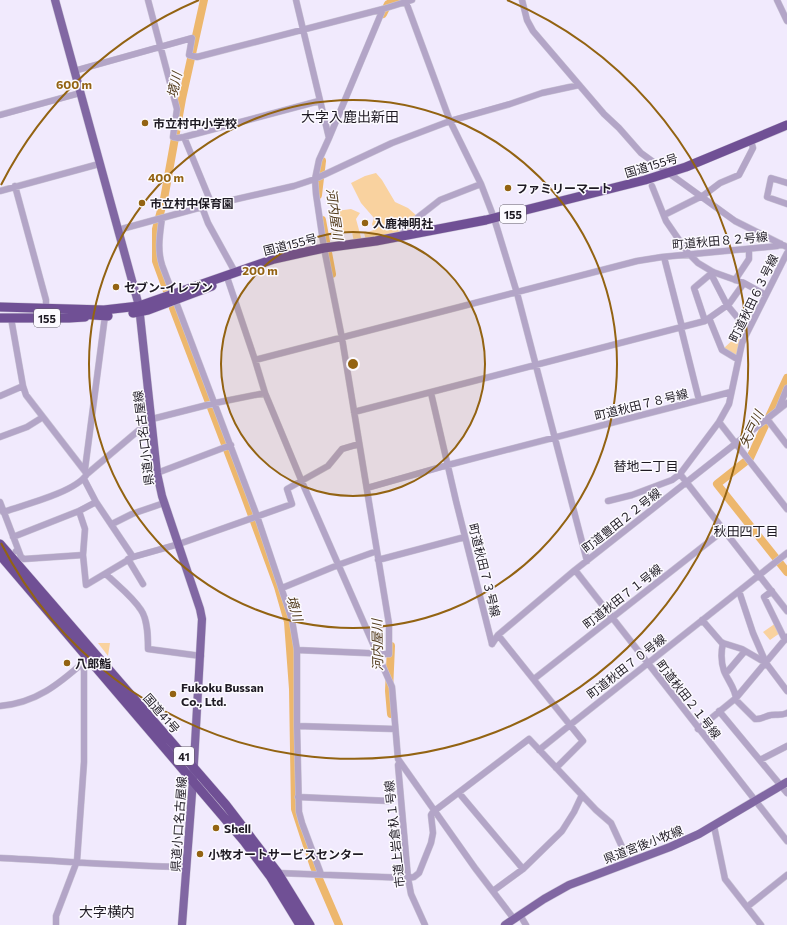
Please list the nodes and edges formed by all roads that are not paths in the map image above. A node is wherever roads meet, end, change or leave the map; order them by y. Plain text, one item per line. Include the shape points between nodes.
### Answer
1 (55, 0) edge
2 (148, 0) edge
3 (296, 0) edge
4 (522, 0) edge
5 (777, 0) edge
6 (409, 1) edge
7 (383, 9) junction
8 (787, 21) edge
9 (304, 30) junction
10 (160, 48) junction
11 (74, 71) junction
12 (579, 85) junction
13 (80, 93) junction
14 (319, 101) junction
15 (0, 115) edge
16 (450, 121) junction
17 (787, 125) edge
18 (178, 137) junction
19 (329, 138) junction
20 (751, 141) junction
21 (100, 164) junction
22 (668, 173) junction
23 (315, 179) junction
24 (787, 183) edge
25 (481, 184) junction
26 (15, 186) junction
27 (652, 186) dead end
28 (0, 191) edge
29 (700, 197) junction
30 (787, 203) edge
31 (212, 205) junction
32 (202, 207) junction
33 (664, 215) junction
34 (162, 218) junction
35 (494, 218) junction
36 (118, 230) junction
37 (404, 236) junction
38 (781, 244) junction
39 (787, 248) edge
40 (749, 249) junction
41 (325, 251) junction
42 (787, 253) edge
43 (690, 255) junction
44 (663, 257) junction
45 (235, 272) junction
46 (712, 273) junction
47 (228, 280) junction
48 (735, 280) junction
49 (744, 283) junction
50 (517, 292) junction
51 (766, 295) junction
52 (174, 297) junction
53 (727, 306) junction
54 (46, 308) junction
55 (2, 309) edge
56 (140, 309) junction
57 (94, 316) junction
58 (105, 316) junction
59 (11, 318) junction
60 (707, 320) junction
61 (681, 328) junction
62 (747, 329) junction
63 (342, 338) junction
64 (738, 359) junction
65 (255, 360) junction
66 (537, 366) junction
67 (23, 386) junction
68 (787, 388) edge
69 (731, 392) junction
70 (265, 393) junction
71 (431, 393) junction
72 (0, 396) edge
73 (699, 400) junction
74 (216, 403) junction
75 (787, 404) edge
76 (777, 411) junction
77 (354, 412) junction
78 (43, 417) junction
79 (152, 419) junction
80 (767, 419) junction
81 (719, 422) junction
82 (0, 437) edge
83 (555, 437) junction
84 (359, 444) junction
85 (736, 444) junction
86 (231, 445) junction
87 (787, 446) edge
88 (448, 465) junction
89 (158, 473) junction
90 (85, 474) junction
91 (680, 474) junction
92 (302, 482) junction
93 (687, 483) junction
94 (367, 488) junction
95 (608, 501) dead end
96 (0, 502) edge
97 (96, 502) junction
98 (164, 502) junction
99 (787, 509) edge
100 (79, 511) junction
101 (3, 512) junction
102 (255, 517) junction
103 (112, 524) junction
104 (723, 529) junction
105 (13, 536) junction
106 (465, 537) junction
107 (0, 544) edge
108 (179, 544) junction
109 (18, 549) junction
110 (377, 551) junction
111 (787, 553) edge
112 (84, 554) junction
113 (4, 558) edge
114 (131, 558) junction
115 (378, 560) junction
116 (587, 561) junction
117 (338, 565) junction
118 (575, 570) junction
119 (106, 574) junction
120 (759, 575) junction
121 (144, 584) dead end
122 (282, 588) junction
123 (739, 591) junction
124 (772, 591) junction
125 (787, 611) edge
126 (611, 617) junction
127 (702, 620) junction
128 (498, 635) junction
129 (786, 639) edge
130 (723, 643) junction
131 (492, 644) joint
132 (297, 650) junction
133 (745, 651) junction
134 (376, 653) junction
135 (201, 656) junction
136 (89, 659) junction
137 (766, 663) junction
138 (648, 664) junction
139 (725, 672) junction
140 (533, 678) junction
141 (787, 691) edge
142 (736, 698) junction
143 (0, 706) edge
144 (718, 712) junction
145 (787, 713) edge
146 (570, 725) junction
147 (297, 726) junction
148 (395, 729) junction
149 (698, 729) junction
150 (787, 746) edge
151 (539, 750) junction
152 (760, 760) junction
153 (400, 762) junction
154 (194, 768) junction
155 (556, 768) junction
156 (193, 780) junction
157 (784, 784) edge
158 (459, 793) junction
159 (787, 793) edge
160 (582, 795) junction
161 (298, 797) junction
162 (390, 801) dead end
163 (756, 801) junction
164 (435, 811) junction
165 (714, 826) junction
166 (786, 837) edge
167 (0, 858) edge
168 (76, 861) junction
169 (629, 862) junction
170 (186, 867) junction
171 (523, 869) junction
172 (278, 873) junction
173 (321, 874) junction
174 (787, 875) edge
175 (408, 878) junction
176 (493, 891) junction
177 (747, 907) junction
178 (517, 917) junction
179 (56, 925) edge
180 (182, 925) edge
181 (300, 925) edge
182 (310, 925) edge
183 (425, 925) edge
184 (505, 925) edge
185 (526, 925) edge
186 (761, 925) edge

1 - 11 main road, 県道小口名古屋線
2 - 10 street
3 - 9 street
4 - 12 street via 525,17 531,28
5 - 8 street
6 - 7 street
6 - 16 street
7 - 9 street
7 - 19 street
9 - 10 street via 197,57 189,55 192,38
9 - 14 street
10 - 11 street
10 - 18 street via 178,109
11 - 13 main road, 県道小口名古屋線
12 - 16 street via 542,93
12 - 22 street via 637,149
13 - 15 street
13 - 21 main road, 県道小口名古屋線
14 - 18 street
14 - 19 street
16 - 23 street via 392,143
16 - 25 street
17 - 20 highway, 国道155号 / 155
18 - 31 street
19 - 23 street via 319,160
20 - 22 highway, 国道155号 / 155
20 - 29 street via 753,148 741,173
21 - 26 street
21 - 36 main road, 県道小口名古屋線
22 - 29 street
22 - 35 highway, 国道155号 / 155
23 - 31 street
23 - 41 street
24 - 30 street via 771,178 767,197
25 - 35 street
25 - 37 street via 440,200 403,229
26 - 28 street
26 - 54 street
27 - 33 street
29 - 33 street
29 - 38 street via 735,221
31 - 32 street
32 - 34 street
32 - 45 street
33 - 43 street
34 - 36 street
34 - 52 street via 158,242 159,256
35 - 37 highway, 国道155号 / 155
35 - 50 street
36 - 56 main road, 県道小口名古屋線
37 - 41 highway, 国道155号 / 155
38 - 39 street
38 - 40 street, 町道秋田８２号線
40 - 43 street, 町道秋田８２号線
40 - 48 street via 749,259
41 - 45 highway, 国道155号 / 155 via 274,259
41 - 47 highway, 国道155号 / 155
41 - 63 street
42 - 51 street, 町道秋田６３号線
43 - 44 street, 町道秋田８２号線
43 - 46 street
44 - 50 street, 町道秋田８２号線 via 637,261
44 - 61 street
45 - 52 highway, 国道155号 / 155
46 - 48 street
46 - 53 street
46 - 60 street via 694,288
47 - 52 highway, 国道155号 / 155
47 - 65 street
48 - 49 street
49 - 51 street
49 - 53 street
50 - 63 street, 町道秋田８２号線
50 - 66 street
51 - 62 street, 町道秋田６３号線
52 - 56 highway, 国道155号 / 155
52 - 74 street
53 - 60 street
53 - 62 street
54 - 55 highway, 国道155号 / 155
54 - 56 highway, 国道155号 / 155
55 - 57 highway, 国道155号 / 155
55 - 59 highway, 155
56 - 58 highway, 国道155号 / 155
56 - 79 main road, 県道小口名古屋線
57 - 58 highway, 国道155号 / 155
57 - 59 highway, 155
58 - 90 street
59 - 67 street
60 - 61 street
60 - 64 street via 722,350
61 - 66 street
61 - 73 street
62 - 64 street, 町道秋田６３号線
63 - 65 street, 町道秋田８２号線
63 - 77 street
64 - 69 street, 町道秋田６３号線
65 - 70 street
66 - 71 street
66 - 83 street
67 - 72 street
67 - 78 street via 26,395
68 - 76 street
69 - 73 street, 町道秋田７８号線
69 - 81 street, 町道秋田６３号線 via 729,404
70 - 74 street
70 - 92 street
71 - 77 street
71 - 88 street, 町道秋田７３号線
73 - 83 street, 町道秋田７８号線
74 - 79 street
74 - 86 street
75 - 76 street, 町道豊田２２号線
76 - 80 street, 町道豊田２２号線
77 - 84 street
78 - 82 street via 27,428
78 - 90 street
79 - 89 main road, 県道小口名古屋線
79 - 90 street
80 - 85 street, 町道豊田２２号線
80 - 87 street
81 - 85 street
81 - 91 street, 町道秋田６３号線
83 - 88 street, 町道秋田７８号線
83 - 116 street
84 - 92 street via 342,449 328,466
84 - 94 street
85 - 93 street, 町道豊田２２号線
85 - 99 street
86 - 89 street
86 - 102 street
88 - 94 street, 町道秋田７８号線
88 - 106 street, 町道秋田７３号線
89 - 98 main road, 県道小口名古屋線
90 - 97 street
90 - 101 street via 72,487
91 - 93 street
91 - 95 street via 672,480
92 - 102 street via 287,489 292,504
92 - 117 street
93 - 104 street
93 - 116 street, 町道豊田２２号線
94 - 110 street
96 - 101 street
97 - 100 street
97 - 103 street
98 - 103 street
98 - 108 main road, 県道小口名古屋線
100 - 105 street
100 - 112 street via 85,529
101 - 105 street
102 - 108 street
102 - 122 street
103 - 114 street
104 - 120 street
104 - 126 street, 町道秋田７１号線
105 - 109 street
106 - 115 street
106 - 131 street, 町道秋田７３号線
107 - 113 highway, 国道41号 / 41
108 - 114 street
108 - 135 main road, 県道小口名古屋線 via 200,609 203,628
109 - 112 street via 24,559
109 - 113 street
110 - 115 street
110 - 117 street
111 - 120 street, 町道秋田７０号線
112 - 119 street via 86,585
113 - 136 highway, 国道41号 / 41
114 - 119 street
114 - 121 street
115 - 134 street via 389,624 389,654
116 - 118 street, 町道豊田２２号線
117 - 122 street
117 - 134 street
118 - 126 street, 町道秋田２１号線
118 - 128 street, 町道豊田２２号線
119 - 135 street via 142,611 148,649
120 - 123 street, 町道秋田７０号線
120 - 124 street
122 - 132 street via 292,620
123 - 127 street, 町道秋田７０号線
123 - 137 street
124 - 125 street
124 - 129 street via 764,597
126 - 138 street, 町道秋田２１号線
126 - 140 street, 町道秋田７１号線
127 - 130 street
127 - 138 street, 町道秋田７０号線
128 - 131 street, 町道豊田２２号線
128 - 140 street
129 - 137 street
130 - 133 street
130 - 139 street via 721,661
132 - 134 street
132 - 147 street
133 - 137 street
133 - 139 street
134 - 148 street via 392,688
135 - 154 main road, 県道小口名古屋線
136 - 143 street via 45,693 18,703
136 - 154 highway, 国道41号 / 41
136 - 156 highway, 国道41号 / 41
136 - 168 street via 84,671 84,762
137 - 141 street
137 - 142 street
138 - 146 street, 町道秋田７０号線
138 - 149 street, 町道秋田２１号線
139 - 142 street
140 - 146 street
142 - 144 street
142 - 145 street via 758,719
144 - 149 street
144 - 152 street
146 - 151 street, 町道秋田７０号線
146 - 155 street via 583,741
147 - 148 street
147 - 161 street
148 - 153 street
149 - 163 street, 町道秋田２１号線
150 - 152 street
151 - 155 street
151 - 158 street via 529,740
152 - 157 street
153 - 164 street
153 - 175 street, 市道上岩倉杁１号線 via 398,765
154 - 156 main road, 県道小口名古屋線
154 - 172 highway, 国道41号 / 41
155 - 160 street
156 - 170 main road, 県道小口名古屋線
156 - 181 highway, 国道41号 / 41 via 244,840
157 - 159 street
157 - 163 main road, 県道宮後小牧線
158 - 164 street
158 - 171 street
160 - 169 street via 611,823
160 - 171 street via 562,831
161 - 162 street
161 - 173 street via 302,823
163 - 165 main road, 県道宮後小牧線
163 - 166 street, 町道秋田２１号線
164 - 175 street via 431,815 431,843 419,873
164 - 176 street
165 - 169 main road, 県道宮後小牧線 via 681,843
165 - 177 street via 725,879
167 - 168 street
168 - 170 street
168 - 179 street via 56,916
169 - 178 main road, 県道宮後小牧線 via 566,887
170 - 180 main road, 県道小口名古屋線
171 - 176 street
172 - 173 street
172 - 182 highway, 国道41号 / 41
173 - 175 street
174 - 177 street
175 - 183 street, 市道上岩倉杁１号線 via 411,894
176 - 178 street
177 - 186 street
178 - 184 main road, 県道宮後小牧線
178 - 185 street

